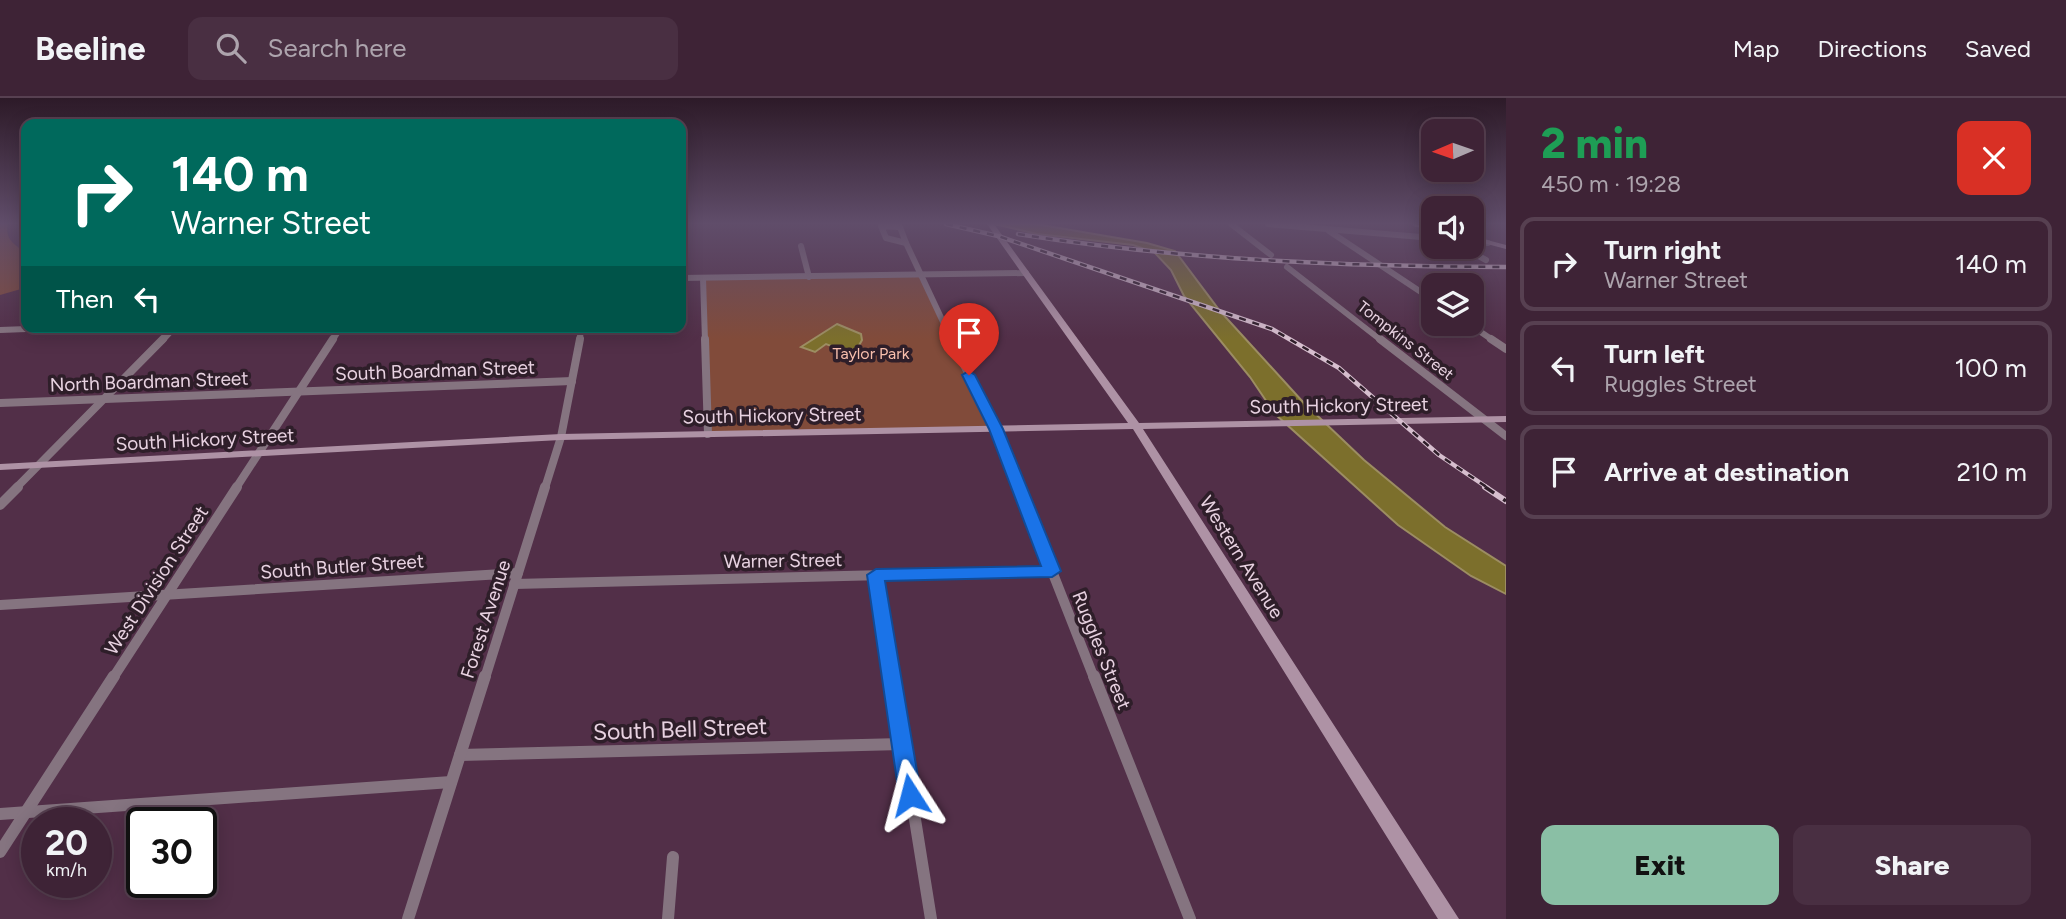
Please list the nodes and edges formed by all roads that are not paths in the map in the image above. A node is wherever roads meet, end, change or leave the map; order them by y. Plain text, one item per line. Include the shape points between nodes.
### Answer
1 (805, 262) edge
2 (914, 262) edge
3 (1018, 262) edge
4 (1376, 262) edge
5 (1287, 267) dead end
6 (1026, 273) junction
7 (919, 275) junction
8 (809, 277) junction
9 (686, 278) edge
10 (703, 278) junction
11 (1421, 292) edge
12 (21, 329) edge
13 (0, 330) edge
14 (169, 333) edge
15 (337, 333) edge
16 (582, 333) edge
17 (1484, 334) edge
18 (1506, 349) edge
19 (572, 380) junction
20 (299, 391) junction
21 (105, 399) junction
22 (0, 403) edge
23 (1506, 419) edge
24 (1486, 420) junction
25 (1136, 426) junction
26 (996, 429) junction
27 (708, 434) junction
28 (1506, 436) edge
29 (561, 437) junction
30 (260, 453) junction
31 (40, 465) junction
32 (0, 467) edge
33 (0, 505) edge
34 (1052, 571) junction
35 (876, 575) junction
36 (516, 578) junction
37 (168, 594) junction
38 (0, 605) edge
39 (902, 744) junction
40 (460, 755) junction
41 (451, 782) junction
42 (29, 807) edge
43 (97, 807) edge
44 (21, 812) edge
45 (0, 814) edge
46 (21, 820) edge
47 (0, 852) edge
48 (673, 857) dead end
49 (408, 919) edge
50 (668, 919) edge
51 (931, 919) edge
52 (1190, 919) edge
53 (1449, 919) edge

1 - 8 street
2 - 7 street, Ruggles Street
3 - 6 street, Western Avenue
4 - 11 street
5 - 24 street, Tompkins Street
6 - 7 street
6 - 25 street, Western Avenue
7 - 8 street
7 - 26 street, Ruggles Street
8 - 10 street
9 - 10 street
10 - 27 street
12 - 13 street
14 - 21 street
15 - 20 street, West Division Street
16 - 19 street, Forest Avenue
17 - 18 street
19 - 20 street, South Boardman Street
19 - 29 street, Forest Avenue
20 - 21 street, North Boardman Street
20 - 30 street, West Division Street
21 - 22 street, North Boardman Street
21 - 31 street
23 - 24 street, South Hickory Street
24 - 25 street, South Hickory Street
24 - 28 street, Tompkins Street
25 - 26 street, South Hickory Street
25 - 53 street, Western Avenue
26 - 27 street, South Hickory Street
26 - 34 street, Ruggles Street
27 - 29 street, South Hickory Street
29 - 30 street, South Hickory Street
29 - 36 street, Forest Avenue
30 - 31 street, South Hickory Street
30 - 37 street, West Division Street
31 - 32 street, South Hickory Street
31 - 33 street
34 - 35 street, Warner Street
34 - 52 street, Ruggles Street
35 - 36 street, Warner Street
35 - 39 street
36 - 37 street, South Butler Street
36 - 40 street, Forest Avenue
37 - 38 street, South Butler Street
37 - 42 street, West Division Street
39 - 40 street, South Bell Street
39 - 51 street
40 - 41 street, Forest Avenue
41 - 43 street
41 - 49 street, Forest Avenue
44 - 45 street
46 - 47 street, West Division Street
48 - 50 street

